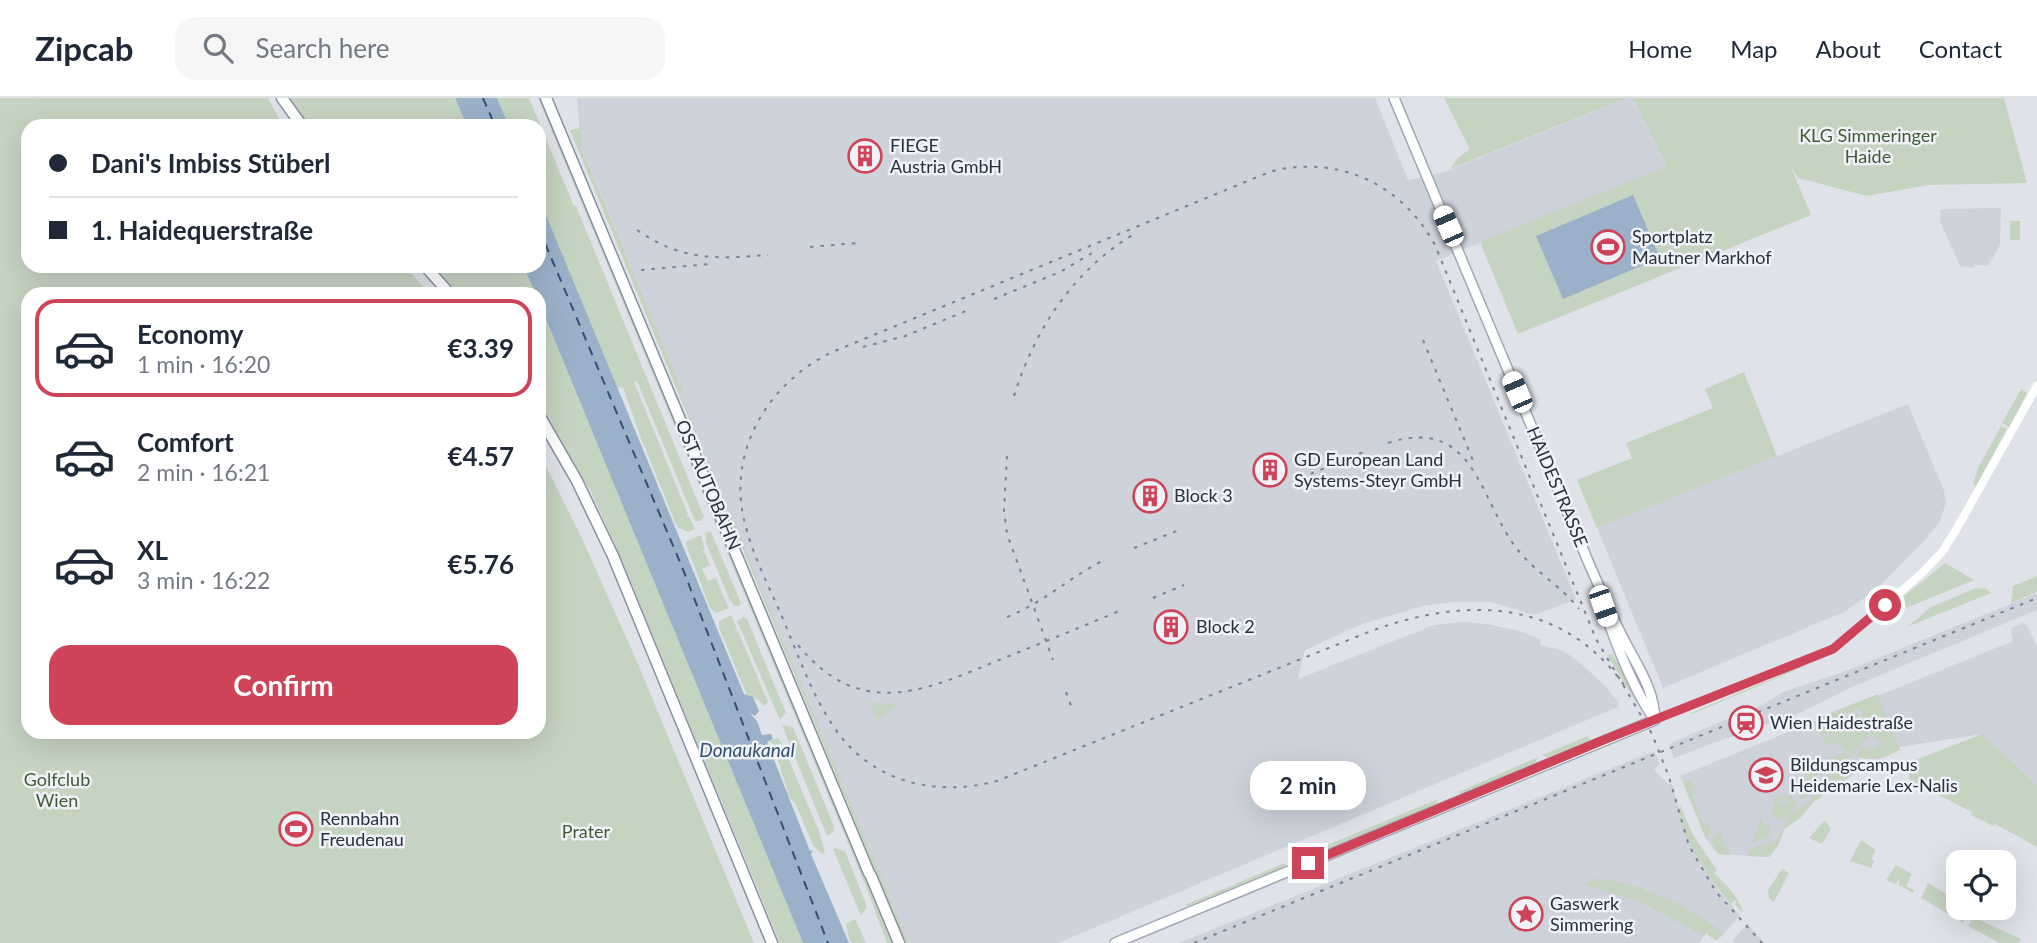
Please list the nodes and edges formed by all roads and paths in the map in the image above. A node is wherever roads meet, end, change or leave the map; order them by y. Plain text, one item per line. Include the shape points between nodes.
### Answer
1 (282, 98) edge
2 (546, 98) edge
3 (1394, 98) edge
4 (297, 119) edge
5 (431, 273) edge
6 (444, 287) edge
7 (2037, 386) edge
8 (546, 427) edge
9 (1655, 720) junction
10 (772, 943) edge
11 (899, 943) edge
12 (1115, 943) edge

1 - 4 highway
2 - 11 highway, OST AUTOBAHN
3 - 9 main road, HAIDESTRASSE via 1590,566 1649,688
5 - 6 highway
7 - 9 main road via 1974,502 1922,575 1833,649
8 - 10 highway via 613,556
9 - 12 main road

